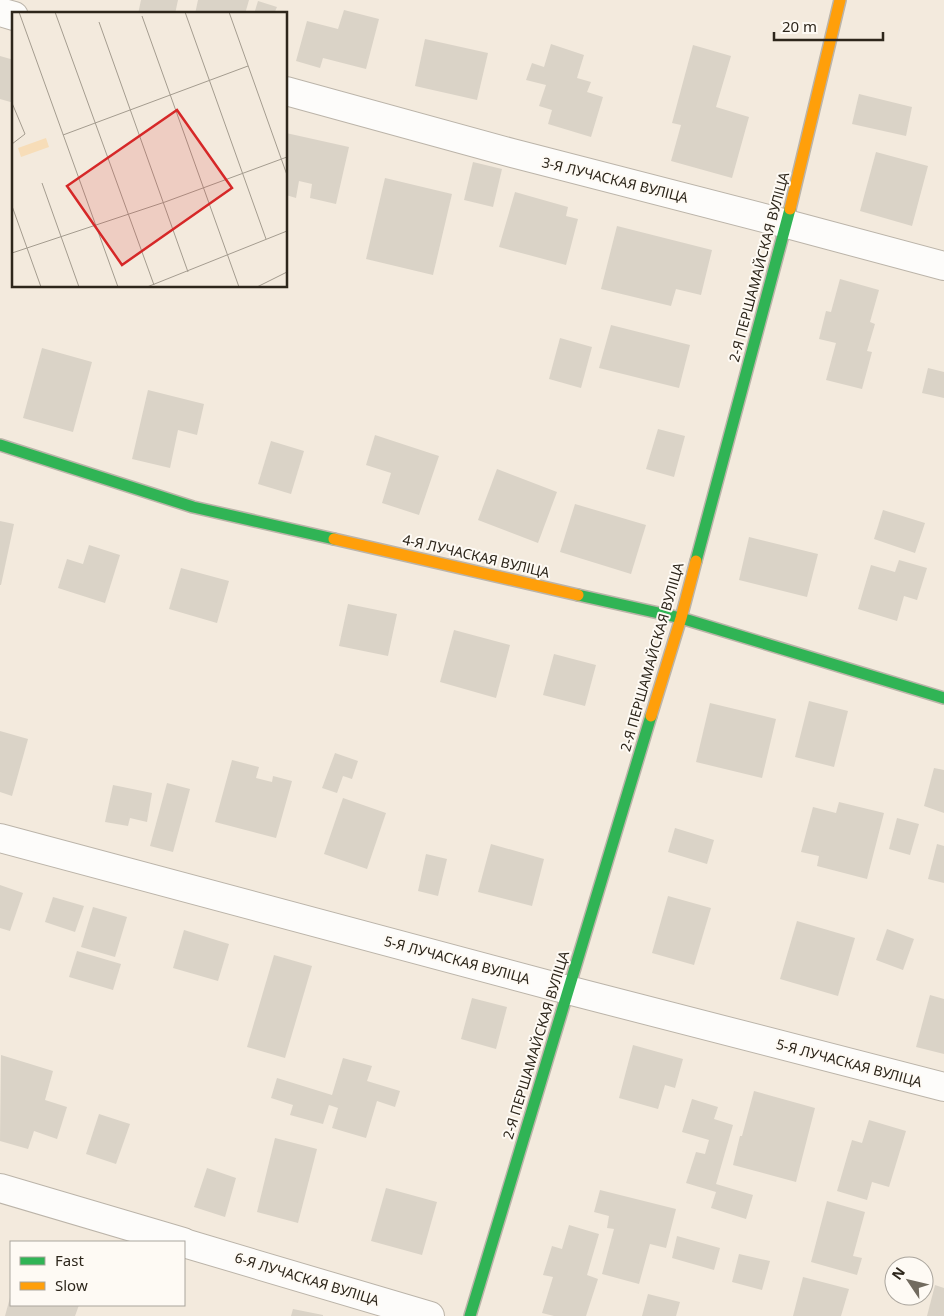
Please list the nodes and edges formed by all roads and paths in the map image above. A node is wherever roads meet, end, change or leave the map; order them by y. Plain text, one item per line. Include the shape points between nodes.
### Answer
1 (840, 0) edge
2 (288, 92) edge
3 (786, 224) junction
4 (944, 266) edge
5 (0, 445) edge
6 (681, 618) junction
7 (944, 698) edge
8 (0, 838) edge
9 (568, 990) junction
10 (944, 1087) edge
11 (0, 1188) edge
12 (180, 1241) edge
13 (185, 1243) edge
14 (430, 1316) edge
15 (470, 1316) edge

1 - 3 street, 2-Я ПЕРШАМАЙСКАЯ ВУЛІЦА
2 - 3 street, 3-Я ЛУЧАСКАЯ ВУЛІЦА
3 - 4 street, 3-Я ЛУЧАСКАЯ ВУЛІЦА
3 - 6 street, 2-Я ПЕРШАМАЙСКАЯ ВУЛІЦА
5 - 6 street, 4-Я ЛУЧАСКАЯ ВУЛІЦА via 193,506
6 - 7 street, 4-Я ЛУЧАСКАЯ ВУЛІЦА
6 - 9 street, 2-Я ПЕРШАМАЙСКАЯ ВУЛІЦА
8 - 9 street, 5-Я ЛУЧАСКАЯ ВУЛІЦА
9 - 10 street, 5-Я ЛУЧАСКАЯ ВУЛІЦА
9 - 15 street, 2-Я ПЕРШАМАЙСКАЯ ВУЛІЦА
11 - 12 street, 6-Я ЛУЧАСКАЯ ВУЛІЦА
13 - 14 street, 6-Я ЛУЧАСКАЯ ВУЛІЦА

